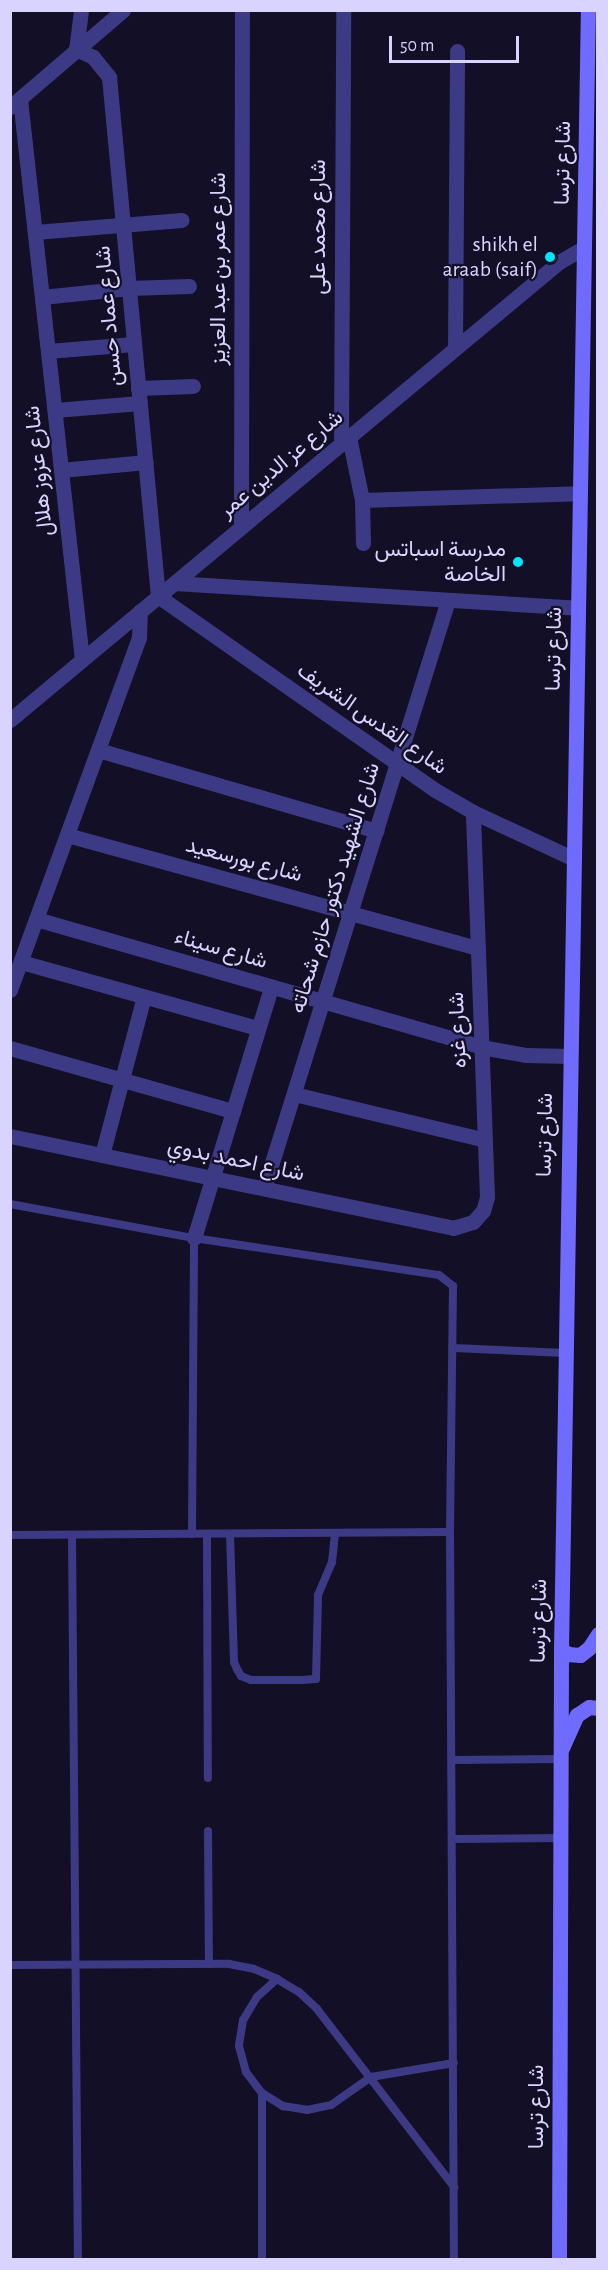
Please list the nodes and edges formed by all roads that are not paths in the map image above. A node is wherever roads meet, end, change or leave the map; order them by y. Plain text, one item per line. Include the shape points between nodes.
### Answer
1 (81, 10) edge
2 (123, 10) edge
3 (242, 10) edge
4 (343, 10) edge
5 (588, 10) edge
6 (76, 49) junction
7 (457, 51) dead end
8 (15, 103) edge
9 (182, 220) dead end
10 (123, 225) junction
11 (35, 232) junction
12 (583, 248) junction
13 (189, 286) dead end
14 (129, 288) junction
15 (42, 297) junction
16 (134, 344) junction
17 (455, 348) junction
18 (48, 351) junction
19 (193, 386) dead end
20 (139, 396) junction
21 (54, 410) junction
22 (345, 440) junction
23 (146, 462) junction
24 (61, 470) junction
25 (579, 493) junction
26 (362, 500) junction
27 (241, 527) junction
28 (363, 543) dead end
29 (174, 583) junction
30 (158, 596) junction
31 (448, 600) junction
32 (577, 608) junction
33 (140, 611) junction
34 (82, 660) junction
35 (11, 719) edge
36 (98, 750) junction
37 (397, 765) junction
38 (473, 812) junction
39 (376, 831) junction
40 (67, 835) junction
41 (572, 858) junction
42 (350, 913) junction
43 (36, 920) junction
44 (478, 948) junction
45 (21, 962) junction
46 (271, 987) junction
47 (10, 990) edge
48 (144, 996) junction
49 (323, 1002) junction
50 (258, 1028) junction
51 (481, 1047) junction
52 (10, 1048) edge
53 (569, 1056) junction
54 (122, 1080) junction
55 (294, 1094) junction
56 (233, 1112) junction
57 (10, 1136) edge
58 (485, 1140) junction
59 (102, 1155) junction
60 (213, 1178) junction
61 (264, 1188) junction
62 (10, 1204) edge
63 (453, 1228) joint
64 (194, 1238) junction
65 (454, 1348) junction
66 (565, 1353) junction
67 (450, 1532) junction
68 (335, 1533) junction
69 (192, 1534) junction
70 (207, 1534) junction
71 (230, 1534) junction
72 (10, 1535) edge
73 (72, 1535) junction
74 (597, 1634) edge
75 (561, 1649) junction
76 (597, 1708) edge
77 (560, 1757) junction
78 (452, 1760) junction
79 (208, 1778) dead end
80 (208, 1831) dead end
81 (560, 1838) junction
82 (453, 1839) junction
83 (75, 1964) junction
84 (209, 1964) junction
85 (10, 1965) edge
86 (278, 1979) junction
87 (454, 2063) junction
88 (371, 2077) junction
89 (262, 2093) junction
90 (454, 2187) junction
91 (78, 2259) edge
92 (261, 2259) edge
93 (454, 2259) edge
94 (559, 2259) edge

1 - 6 street
2 - 6 street
3 - 27 street, شارع عمر بن عبد العزيز
4 - 22 street, شارع محمد على
5 - 12 main road, شارع ترسا
6 - 8 street
6 - 10 street, شارع عماد حسن via 93,57 109,77
7 - 17 street
8 - 11 street, شارع عزوز هلال
9 - 10 street
10 - 11 street
10 - 14 street, شارع عماد حسن
11 - 15 street, شارع عزوز هلال
12 - 17 street, شارع عز الدين عمر via 559,262
12 - 25 main road, شارع ترسا
13 - 14 street
14 - 15 street
14 - 16 street, شارع عماد حسن
15 - 18 street, شارع عزوز هلال
16 - 18 street
16 - 20 street, شارع عماد حسن
17 - 22 street, شارع عز الدين عمر
18 - 21 street, شارع عزوز هلال
19 - 20 street
20 - 21 street
20 - 23 street, شارع عماد حسن
21 - 24 street, شارع عزوز هلال
22 - 26 street, شارع محمد على
22 - 27 street, شارع عز الدين عمر
23 - 24 street
23 - 30 street, شارع عماد حسن
24 - 34 street, شارع عزوز هلال
25 - 26 street
25 - 32 main road, شارع ترسا
26 - 28 street, شارع محمد على
27 - 29 street, شارع عز الدين عمر
29 - 30 street, شارع عز الدين عمر
29 - 31 street
30 - 33 street, شارع عز الدين عمر
30 - 37 street, شارع القدس الشريف
31 - 32 street
31 - 37 street, شارع الشهيد دكتور حازم شحاته
32 - 41 main road, شارع ترسا
33 - 34 street, شارع عز الدين عمر
33 - 36 street via 139,638
34 - 35 street, شارع عز الدين عمر
36 - 39 street
36 - 40 street
37 - 38 street, شارع القدس الشريف
37 - 39 street, شارع الشهيد دكتور حازم شحاته
38 - 41 street, شارع القدس الشريف
38 - 44 street, شارع غزه
39 - 42 street, شارع الشهيد دكتور حازم شحاته
40 - 42 street, شارع بورسعيد
40 - 43 street
41 - 53 main road, شارع ترسا
42 - 44 street, شارع بورسعيد
42 - 49 street, شارع الشهيد دكتور حازم شحاته
43 - 45 street
43 - 46 street, شارع سيناء
44 - 51 street, شارع غزه
45 - 47 street
45 - 48 street
46 - 49 street, شارع سيناء
46 - 50 street
48 - 50 street
48 - 54 street
49 - 51 street, شارع سيناء
49 - 55 street, شارع الشهيد دكتور حازم شحاته
50 - 56 street
51 - 53 street, شارع سيناء via 526,1055
51 - 58 street, شارع غزه
52 - 54 street
53 - 66 main road, شارع ترسا
54 - 56 street
54 - 59 street
55 - 58 street
55 - 61 street, شارع الشهيد دكتور حازم شحاته
56 - 60 street
57 - 59 street, شارع احمد بدوي
58 - 63 street, شارع غزه via 485,1204 473,1222
59 - 60 street, شارع احمد بدوي
60 - 61 street, شارع احمد بدوي
60 - 64 street
61 - 63 street, شارع احمد بدوي
62 - 64 lane
64 - 65 lane via 445,1277 455,1293
64 - 69 lane
65 - 66 lane
65 - 67 lane
66 - 75 main road, شارع ترسا
67 - 68 lane
67 - 78 lane
68 - 71 lane
68 - 71 lane via 332,1562 318,1594 316,1679 302,1680 251,1680 241,1676 237,1669
69 - 70 lane
69 - 73 lane
70 - 71 lane
70 - 79 lane
72 - 73 lane
73 - 83 lane
74 - 75 main road via 580,1655
75 - 77 main road, شارع ترسا
76 - 77 main road via 589,1707 577,1715
77 - 78 lane
77 - 81 main road, شارع ترسا
78 - 82 lane
80 - 84 lane
81 - 82 lane
81 - 94 main road, شارع ترسا
82 - 87 lane
83 - 84 lane
83 - 85 lane
83 - 91 lane
84 - 86 lane via 254,1969
86 - 88 lane via 317,2009
86 - 89 lane via 257,1997 243,2020 239,2046 246,2072
87 - 88 lane
87 - 90 lane
88 - 89 lane via 331,2105 307,2110 283,2106
88 - 90 lane
89 - 92 lane
90 - 93 lane

